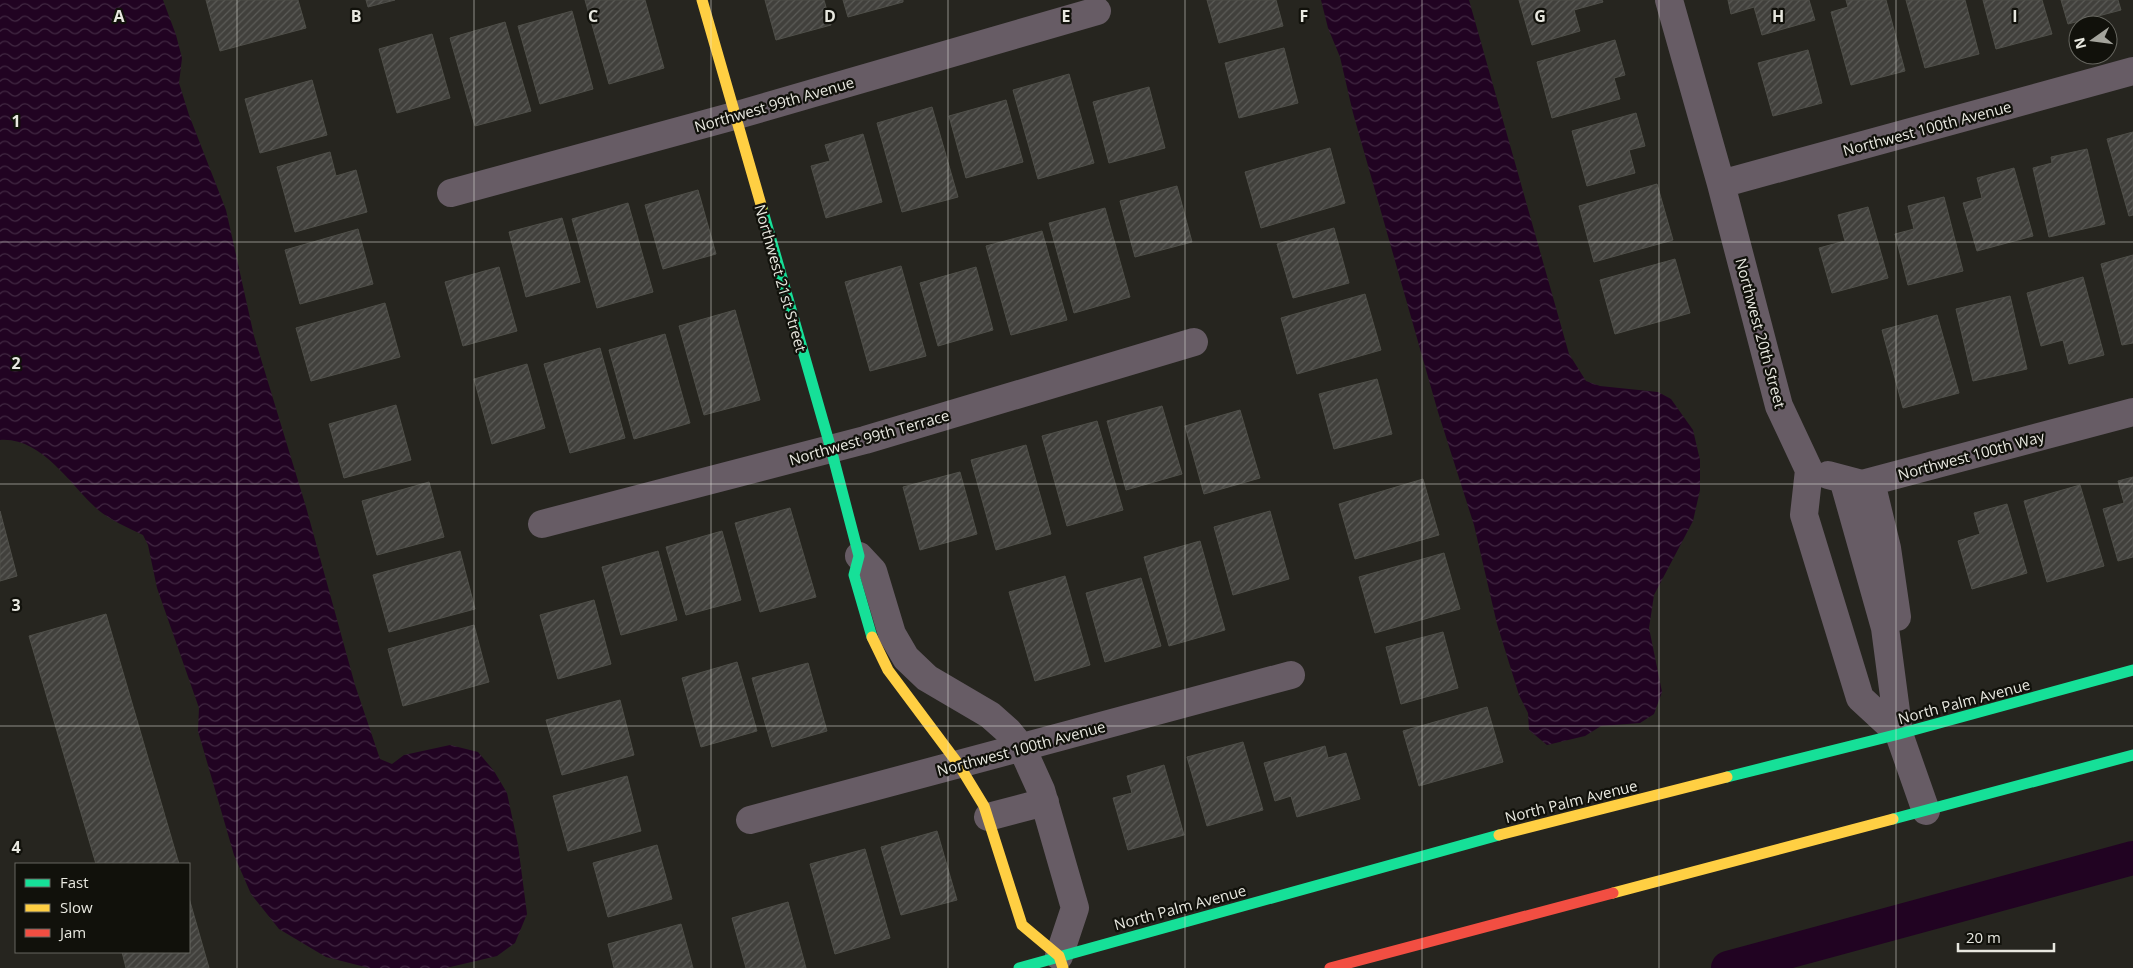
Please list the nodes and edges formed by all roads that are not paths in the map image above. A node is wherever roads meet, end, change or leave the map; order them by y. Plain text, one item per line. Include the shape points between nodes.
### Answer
1 (702, 0) edge
2 (1669, 0) edge
3 (1096, 10) dead end
4 (2133, 71) edge
5 (734, 116) junction
6 (1721, 184) junction
7 (451, 193) dead end
8 (1194, 342) dead end
9 (2133, 412) edge
10 (831, 449) junction
11 (1809, 470) junction
12 (1843, 479) junction
13 (1870, 482) junction
14 (542, 524) dead end
15 (859, 556) junction
16 (1887, 639) junction
17 (2133, 670) edge
18 (1291, 675) dead end
19 (1899, 734) junction
20 (1022, 748) junction
21 (2133, 755) edge
22 (959, 765) junction
23 (1045, 802) junction
24 (1926, 811) junction
25 (988, 817) junction
26 (750, 820) dead end
27 (1061, 962) edge
28 (1019, 968) edge
29 (1330, 968) edge

1 - 5 main road, Northwest 21st Street
2 - 6 street, Northwest 20th Street
3 - 5 street, Northwest 99th Avenue
4 - 6 street, Northwest 100th Avenue
5 - 7 street, Northwest 99th Avenue
5 - 10 main road, Northwest 21st Street
6 - 11 street, Northwest 20th Street via 1779,406
8 - 10 street, Northwest 99th Terrace
9 - 13 street, Northwest 100th Way
10 - 14 street, Northwest 99th Terrace
10 - 15 main road, Northwest 21st Street
11 - 12 street, Northwest 100th Way
11 - 19 street via 1804,515 1860,698
12 - 13 street, Northwest 100th Way via 1862,484
12 - 16 street
13 - 16 street via 1886,548 1897,618
15 - 20 street, Northwest 21st Street via 873,571 892,634 906,658 927,678 990,715
15 - 22 main road, Northwest 21st Street via 854,575 873,640 888,670
16 - 19 street
17 - 19 main road, North Palm Avenue
18 - 20 street, Northwest 100th Avenue
19 - 24 street
19 - 27 main road, North Palm Avenue via 1544,823
20 - 22 street, Northwest 100th Avenue
20 - 23 street, Northwest 21st Street
21 - 24 main road
22 - 25 main road, Northwest 21st Street
22 - 26 street, Northwest 100th Avenue
23 - 25 street
23 - 27 street, Northwest 21st Street via 1076,908
24 - 29 main road
25 - 27 main road, Northwest 21st Street via 1022,925
27 - 28 main road, North Palm Avenue

